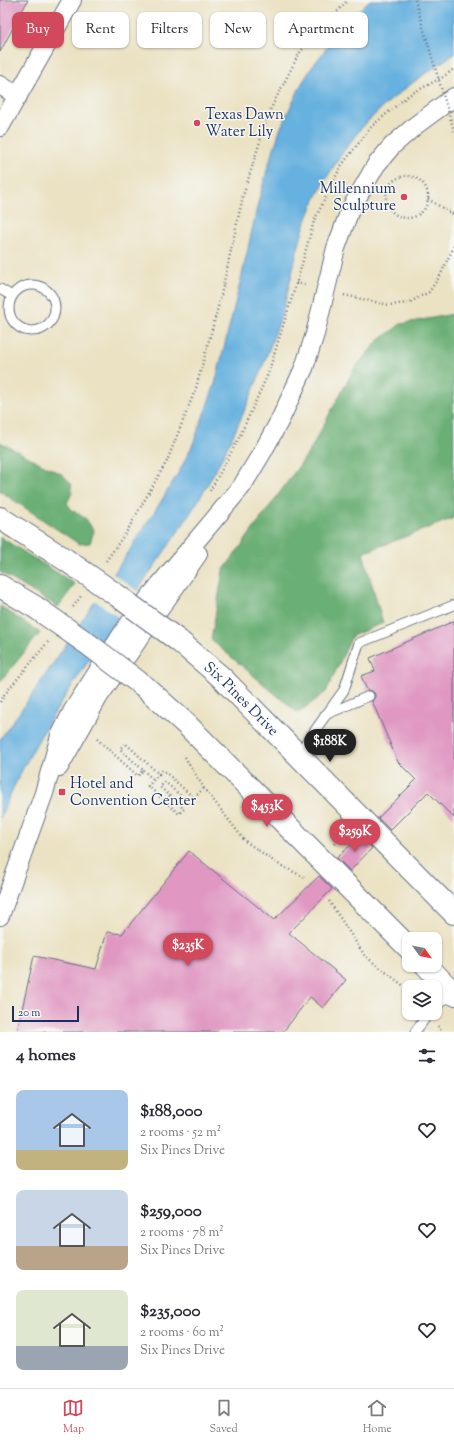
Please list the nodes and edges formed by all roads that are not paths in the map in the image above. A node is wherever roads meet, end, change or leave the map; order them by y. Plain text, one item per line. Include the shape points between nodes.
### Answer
1 (72, 0) edge
2 (0, 85) edge
3 (18, 96) junction
4 (454, 97) edge
5 (0, 127) edge
6 (0, 288) edge
7 (12, 296) junction
8 (0, 518) edge
9 (0, 586) edge
10 (454, 605) edge
11 (370, 696) dead end
12 (325, 716) junction
13 (298, 754) junction
14 (454, 913) edge
15 (0, 916) edge
16 (402, 941) edge
17 (433, 972) edge
18 (454, 993) edge
19 (442, 1002) edge
20 (424, 1020) edge
21 (415, 1032) edge

1 - 3 street
2 - 3 street
3 - 5 street
4 - 15 street via 392,146 376,165 350,210 336,248 315,334 295,390 242,486 126,628 73,710 60,736 44,793
6 - 7 lane
7 - 7 lane via 9,304 11,319 23,329 37,331 54,315 54,300 45,289 31,285 23,287
8 - 13 street, Six Pines Drive, bridge via 66,560 179,641 221,677
9 - 16 street, bridge via 35,607 145,687 187,725
10 - 12 lane via 360,643 344,690
11 - 12 lane
12 - 13 lane
13 - 14 street, Six Pines Drive
17 - 18 street
18 - 19 lane
20 - 21 lane

